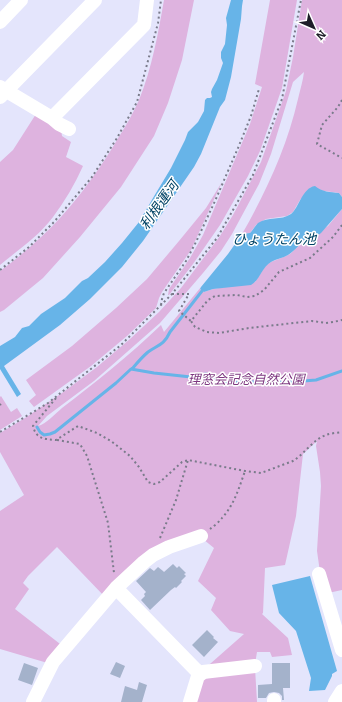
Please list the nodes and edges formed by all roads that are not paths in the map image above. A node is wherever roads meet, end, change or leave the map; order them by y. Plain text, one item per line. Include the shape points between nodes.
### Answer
1 (22, 0) edge
2 (95, 0) edge
3 (147, 0) edge
4 (0, 22) edge
5 (2, 92) edge
6 (52, 118) junction
7 (69, 129) dead end
8 (201, 536) road end
9 (319, 574) dead end
10 (116, 588) junction
11 (342, 650) edge
12 (255, 666) dead end
13 (201, 674) junction
14 (342, 691) edge
15 (32, 702) edge
16 (190, 702) edge
17 (335, 702) edge

1 - 4 street
2 - 5 street
3 - 6 street via 144,25
5 - 6 street
6 - 7 street
8 - 10 street via 169,547 150,557
9 - 11 street
10 - 13 street
10 - 15 street via 54,662
12 - 13 street
13 - 16 street via 198,676
14 - 17 street

